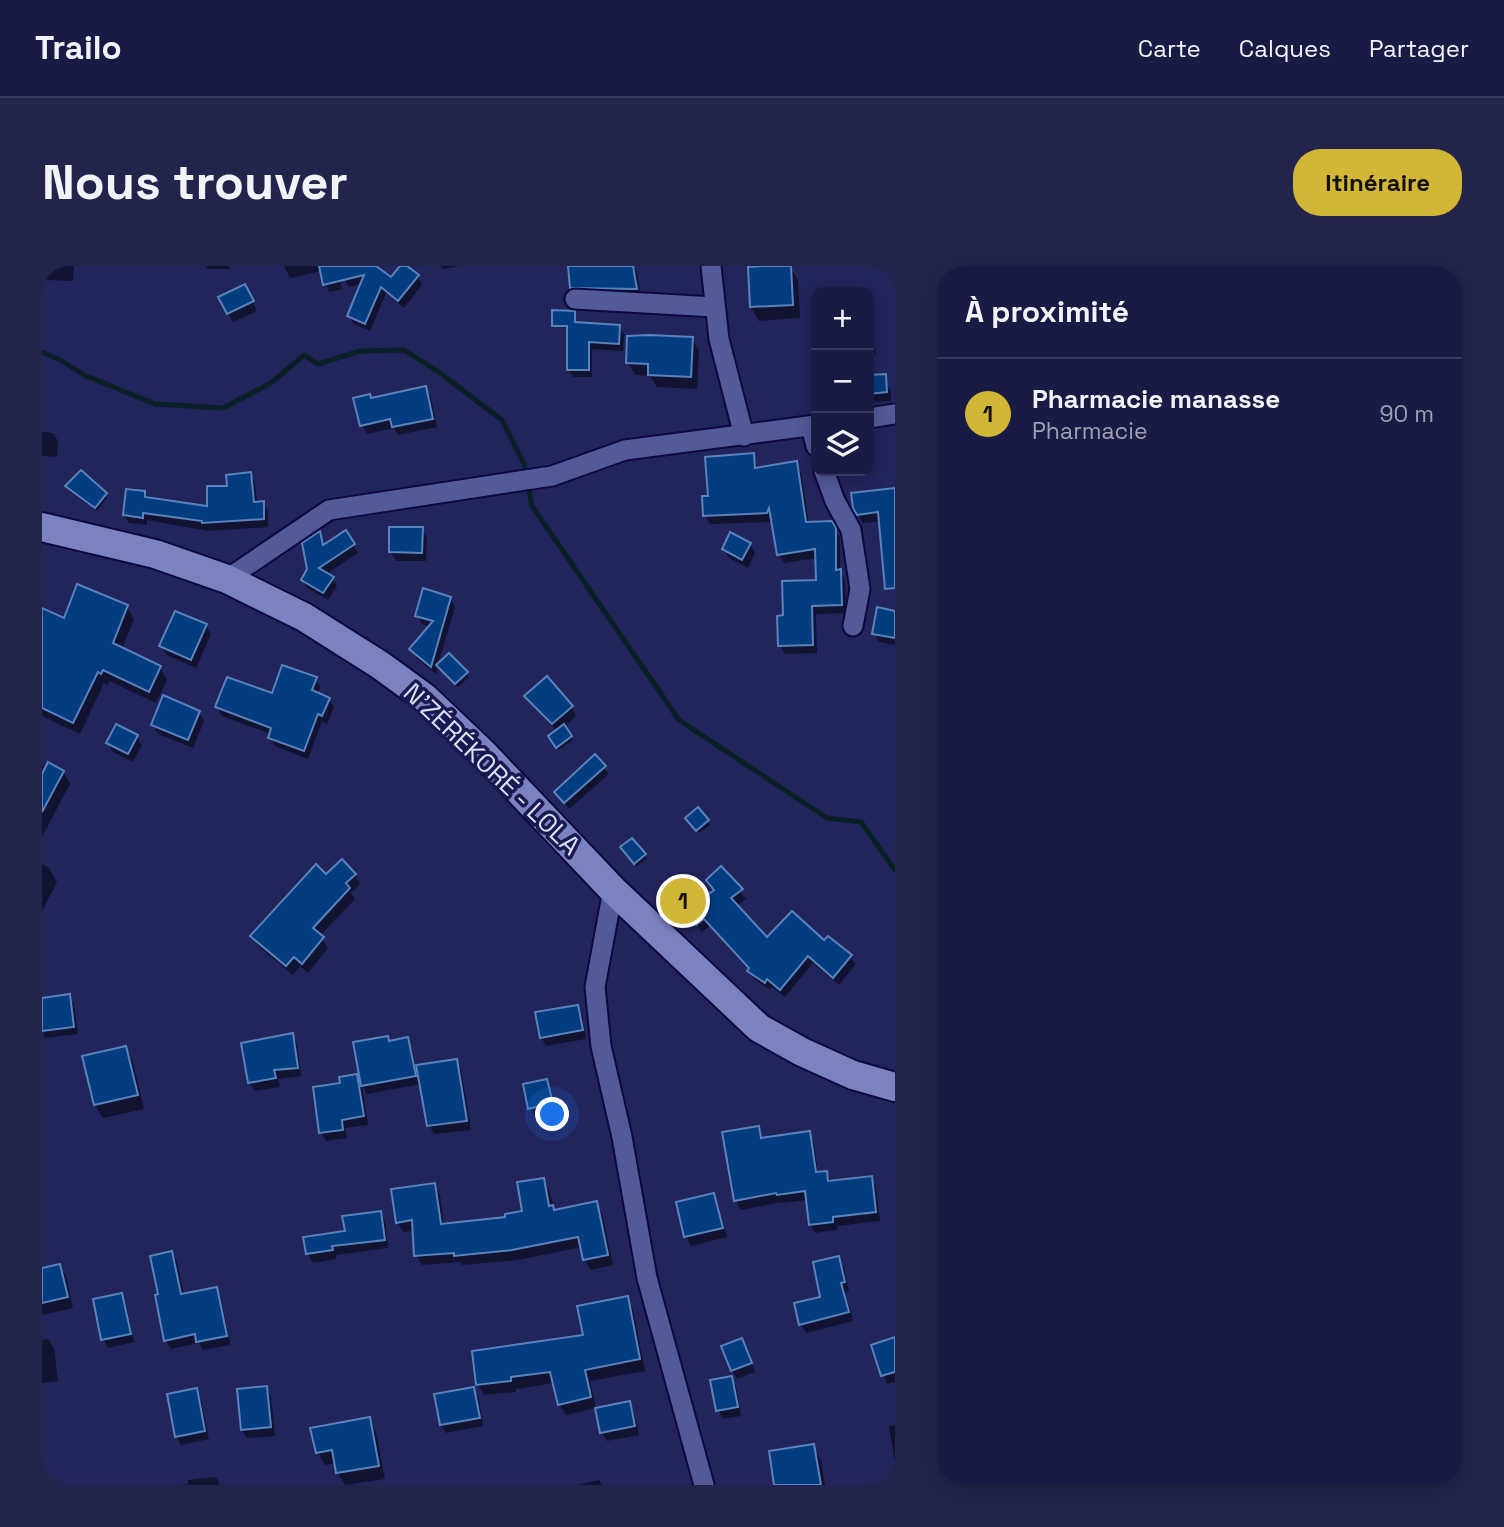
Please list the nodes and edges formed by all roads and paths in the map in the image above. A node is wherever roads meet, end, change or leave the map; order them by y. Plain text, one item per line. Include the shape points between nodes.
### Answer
1 (710, 266) edge
2 (575, 299) dead end
3 (714, 307) junction
4 (895, 414) edge
5 (874, 417) edge
6 (811, 426) edge
7 (744, 436) junction
8 (826, 476) edge
9 (42, 527) edge
10 (228, 579) junction
11 (853, 626) dead end
12 (613, 890) junction
13 (895, 1087) edge
14 (704, 1485) edge

1 - 3 street
2 - 3 street
3 - 7 street
4 - 5 street
6 - 7 street
7 - 10 street via 625,450 551,476 329,510
8 - 11 street via 851,530 860,589
9 - 10 highway, N'ZÉRÉKORÉ - LOLA via 155,554
10 - 12 highway, N'ZÉRÉKORÉ - LOLA via 304,617 424,697
12 - 13 highway, N'ZÉRÉKORÉ - LOLA via 759,1028 853,1075
12 - 14 street via 596,987 601,1046 647,1278

